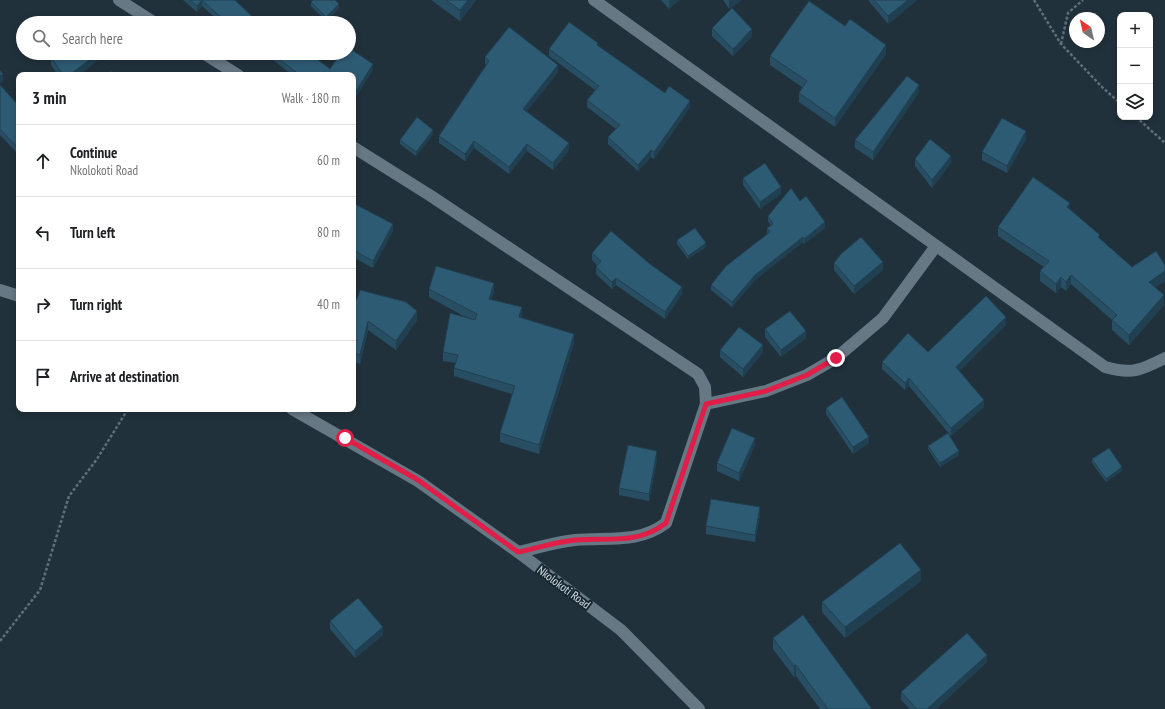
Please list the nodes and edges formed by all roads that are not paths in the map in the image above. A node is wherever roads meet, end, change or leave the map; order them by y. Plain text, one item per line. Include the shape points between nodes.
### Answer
1 (119, 0) edge
2 (594, 0) edge
3 (144, 16) edge
4 (214, 60) edge
5 (233, 72) edge
6 (356, 149) edge
7 (936, 246) junction
8 (0, 290) edge
9 (16, 295) edge
10 (1165, 358) edge
11 (706, 404) junction
12 (297, 412) edge
13 (518, 552) junction
14 (699, 709) edge

1 - 3 street
2 - 7 street
4 - 5 street
6 - 11 street via 698,374 705,387
7 - 10 street via 1105,367 1120,371 1140,370
7 - 11 street via 883,318 836,358 807,375 766,391
8 - 9 street
11 - 13 street via 666,523 654,532 640,537 574,540
12 - 13 street, Nkolokoti Road via 418,480
13 - 14 street, Nkolokoti Road via 621,630

